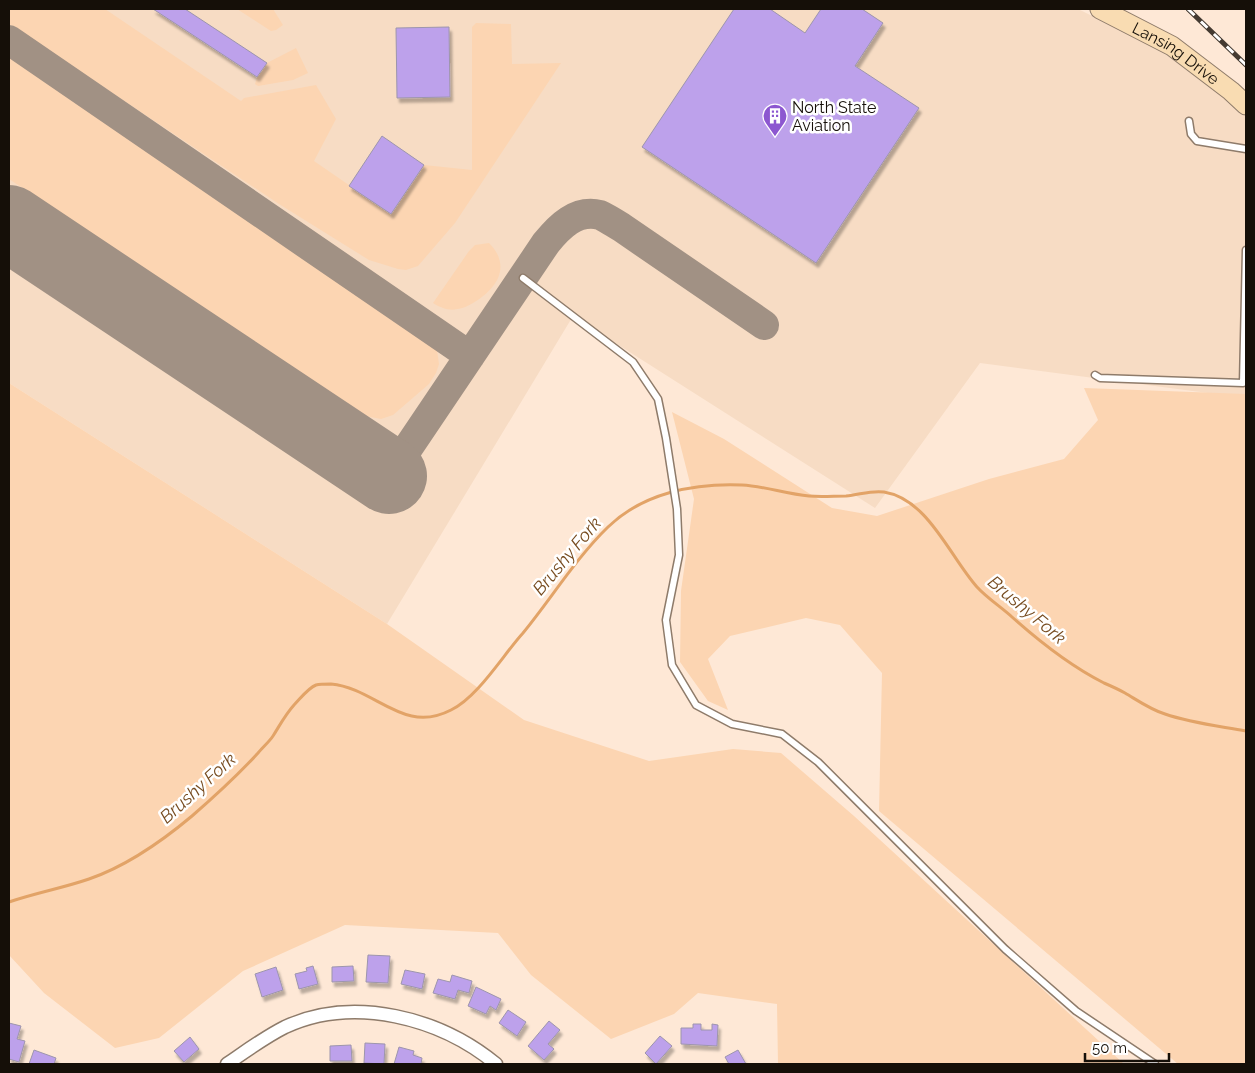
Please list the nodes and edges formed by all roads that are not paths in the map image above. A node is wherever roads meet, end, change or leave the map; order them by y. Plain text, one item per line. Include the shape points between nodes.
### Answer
1 (1100, 9) edge
2 (1246, 105) edge
3 (1189, 121) dead end
4 (1246, 149) edge
5 (1246, 250) edge
6 (523, 278) dead end
7 (1095, 375) dead end
8 (228, 1064) edge
9 (496, 1064) edge
10 (1156, 1064) edge

1 - 2 street, Lansing Drive via 1172,46
3 - 4 lane via 1191,134 1198,141
5 - 7 lane via 1243,382 1100,378
6 - 10 lane via 633,362 658,400 677,509 679,554 666,620 672,665 696,705 732,724 782,734 818,762 1005,949 1076,1011
8 - 9 street via 286,1027 325,1015 351,1013 372,1013 422,1023 446,1032

